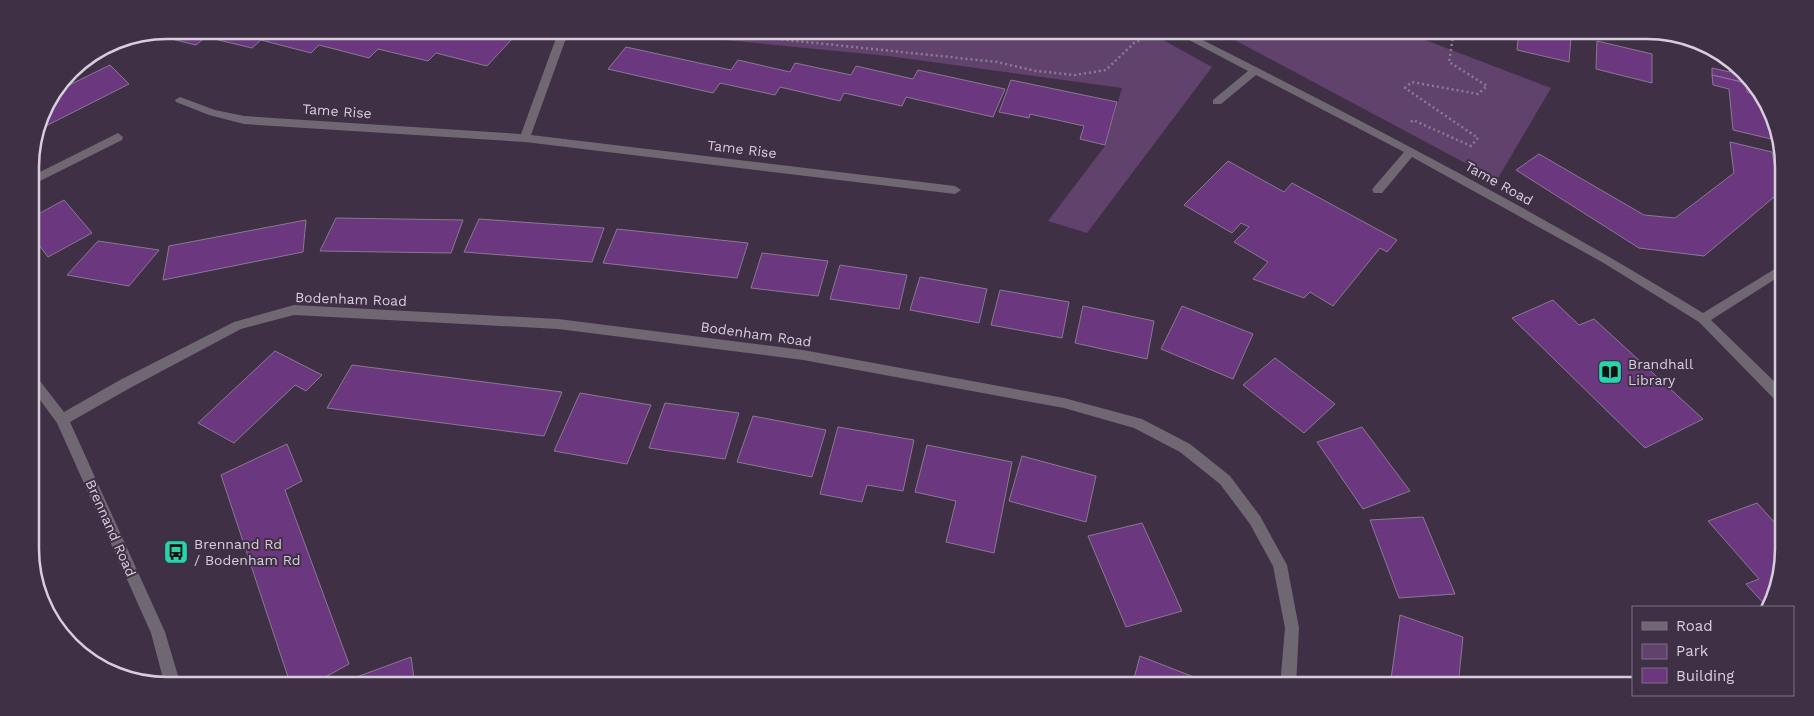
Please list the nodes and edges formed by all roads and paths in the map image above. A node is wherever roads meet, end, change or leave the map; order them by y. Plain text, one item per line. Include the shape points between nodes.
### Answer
1 (561, 39) edge
2 (779, 39) edge
3 (1142, 39) edge
4 (1193, 39) edge
5 (1453, 39) edge
6 (1255, 70) junction
7 (180, 100) dead end
8 (1217, 102) dead end
9 (118, 137) dead end
10 (525, 138) junction
11 (1394, 141) junction
12 (1411, 151) junction
13 (39, 177) edge
14 (955, 190) dead end
15 (1378, 190) dead end
16 (1775, 273) edge
17 (1703, 319) junction
18 (39, 389) edge
19 (1775, 391) edge
20 (62, 420) junction
21 (170, 677) edge
22 (1289, 677) edge

1 - 10 street
2 - 3 path via 996,62 1075,75 1106,70
4 - 6 street, Tame Road
5 - 11 path via 1449,62 1487,86 1478,94 1412,82 1405,88 1478,138 1470,146 1412,120
6 - 8 street
6 - 11 street, Tame Road
7 - 10 street, Tame Rise via 213,113 244,120
9 - 13 street
10 - 14 street, Tame Rise
11 - 12 street, Tame Road
12 - 15 street
12 - 17 street, Tame Road via 1606,259
16 - 17 street
17 - 19 street, Tame Road
18 - 20 street, Brennand Road
20 - 21 street, Brennand Road via 158,632
20 - 22 street, Bodenham Road via 238,326 294,310 567,325 802,355 1064,403 1137,423 1185,448 1230,486 1256,520 1280,565 1292,628

